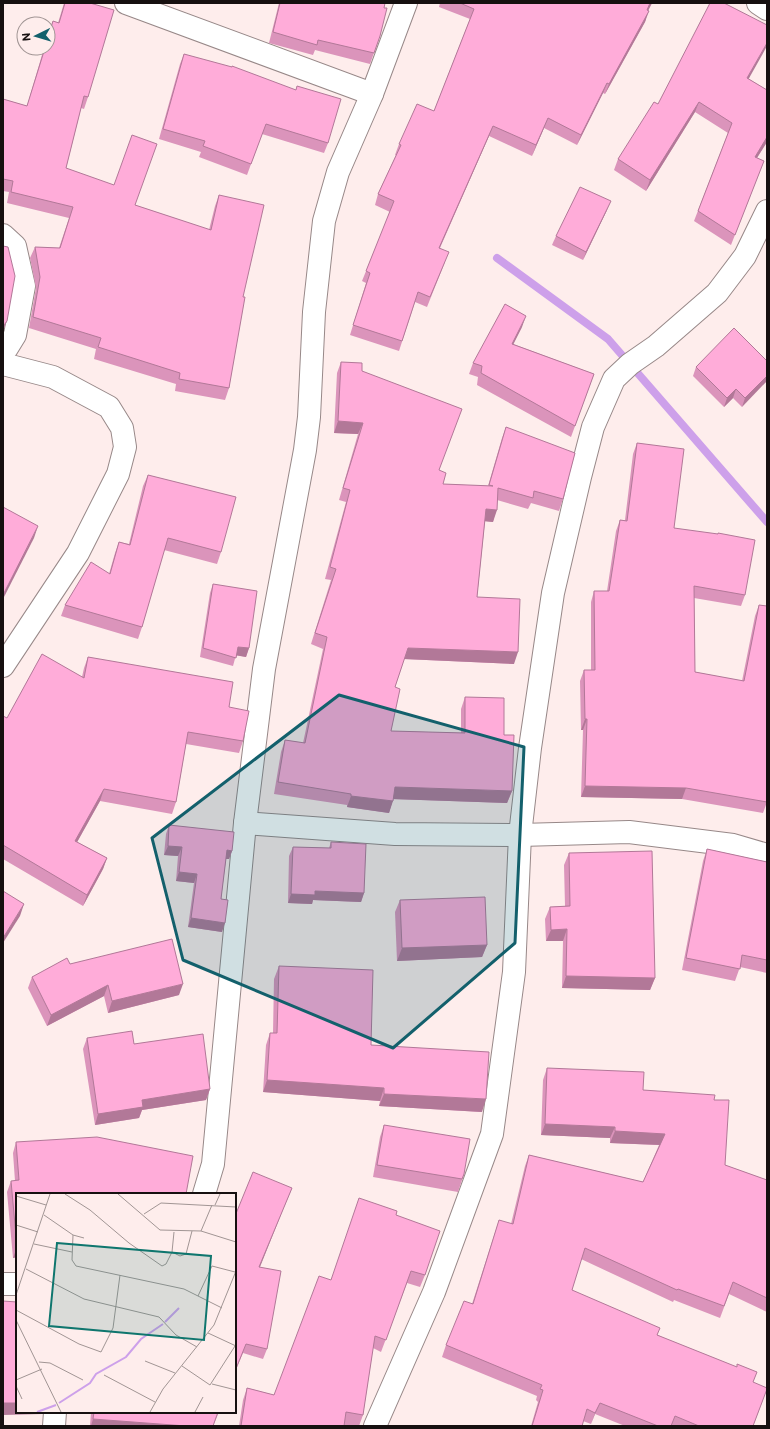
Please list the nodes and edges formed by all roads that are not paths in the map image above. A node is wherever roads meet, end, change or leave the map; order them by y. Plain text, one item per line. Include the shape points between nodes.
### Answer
1 (126, 3) edge
2 (406, 3) edge
3 (758, 3) edge
4 (767, 9) edge
5 (372, 94) junction
6 (767, 210) edge
7 (3, 235) edge
8 (3, 351) edge
9 (3, 364) edge
10 (3, 666) edge
11 (245, 823) junction
12 (520, 835) junction
13 (767, 855) edge
14 (204, 1193) edge
15 (3, 1284) edge
16 (16, 1284) edge
17 (55, 1413) edge
18 (54, 1426) edge
19 (375, 1426) edge

1 - 5 street
2 - 5 street
3 - 4 street
5 - 11 street via 338,172 324,221 314,312 305,450 264,669
6 - 12 street via 745,256 717,293 614,379 593,427 553,594
7 - 8 street via 15,246 24,286 15,335
9 - 10 street via 53,378 109,407 122,428 125,447 118,474 78,553
11 - 12 street via 395,834
11 - 14 street via 213,1164
12 - 13 street via 630,832 733,845
12 - 19 street via 514,972 492,1134 434,1292
15 - 16 street
17 - 18 street

